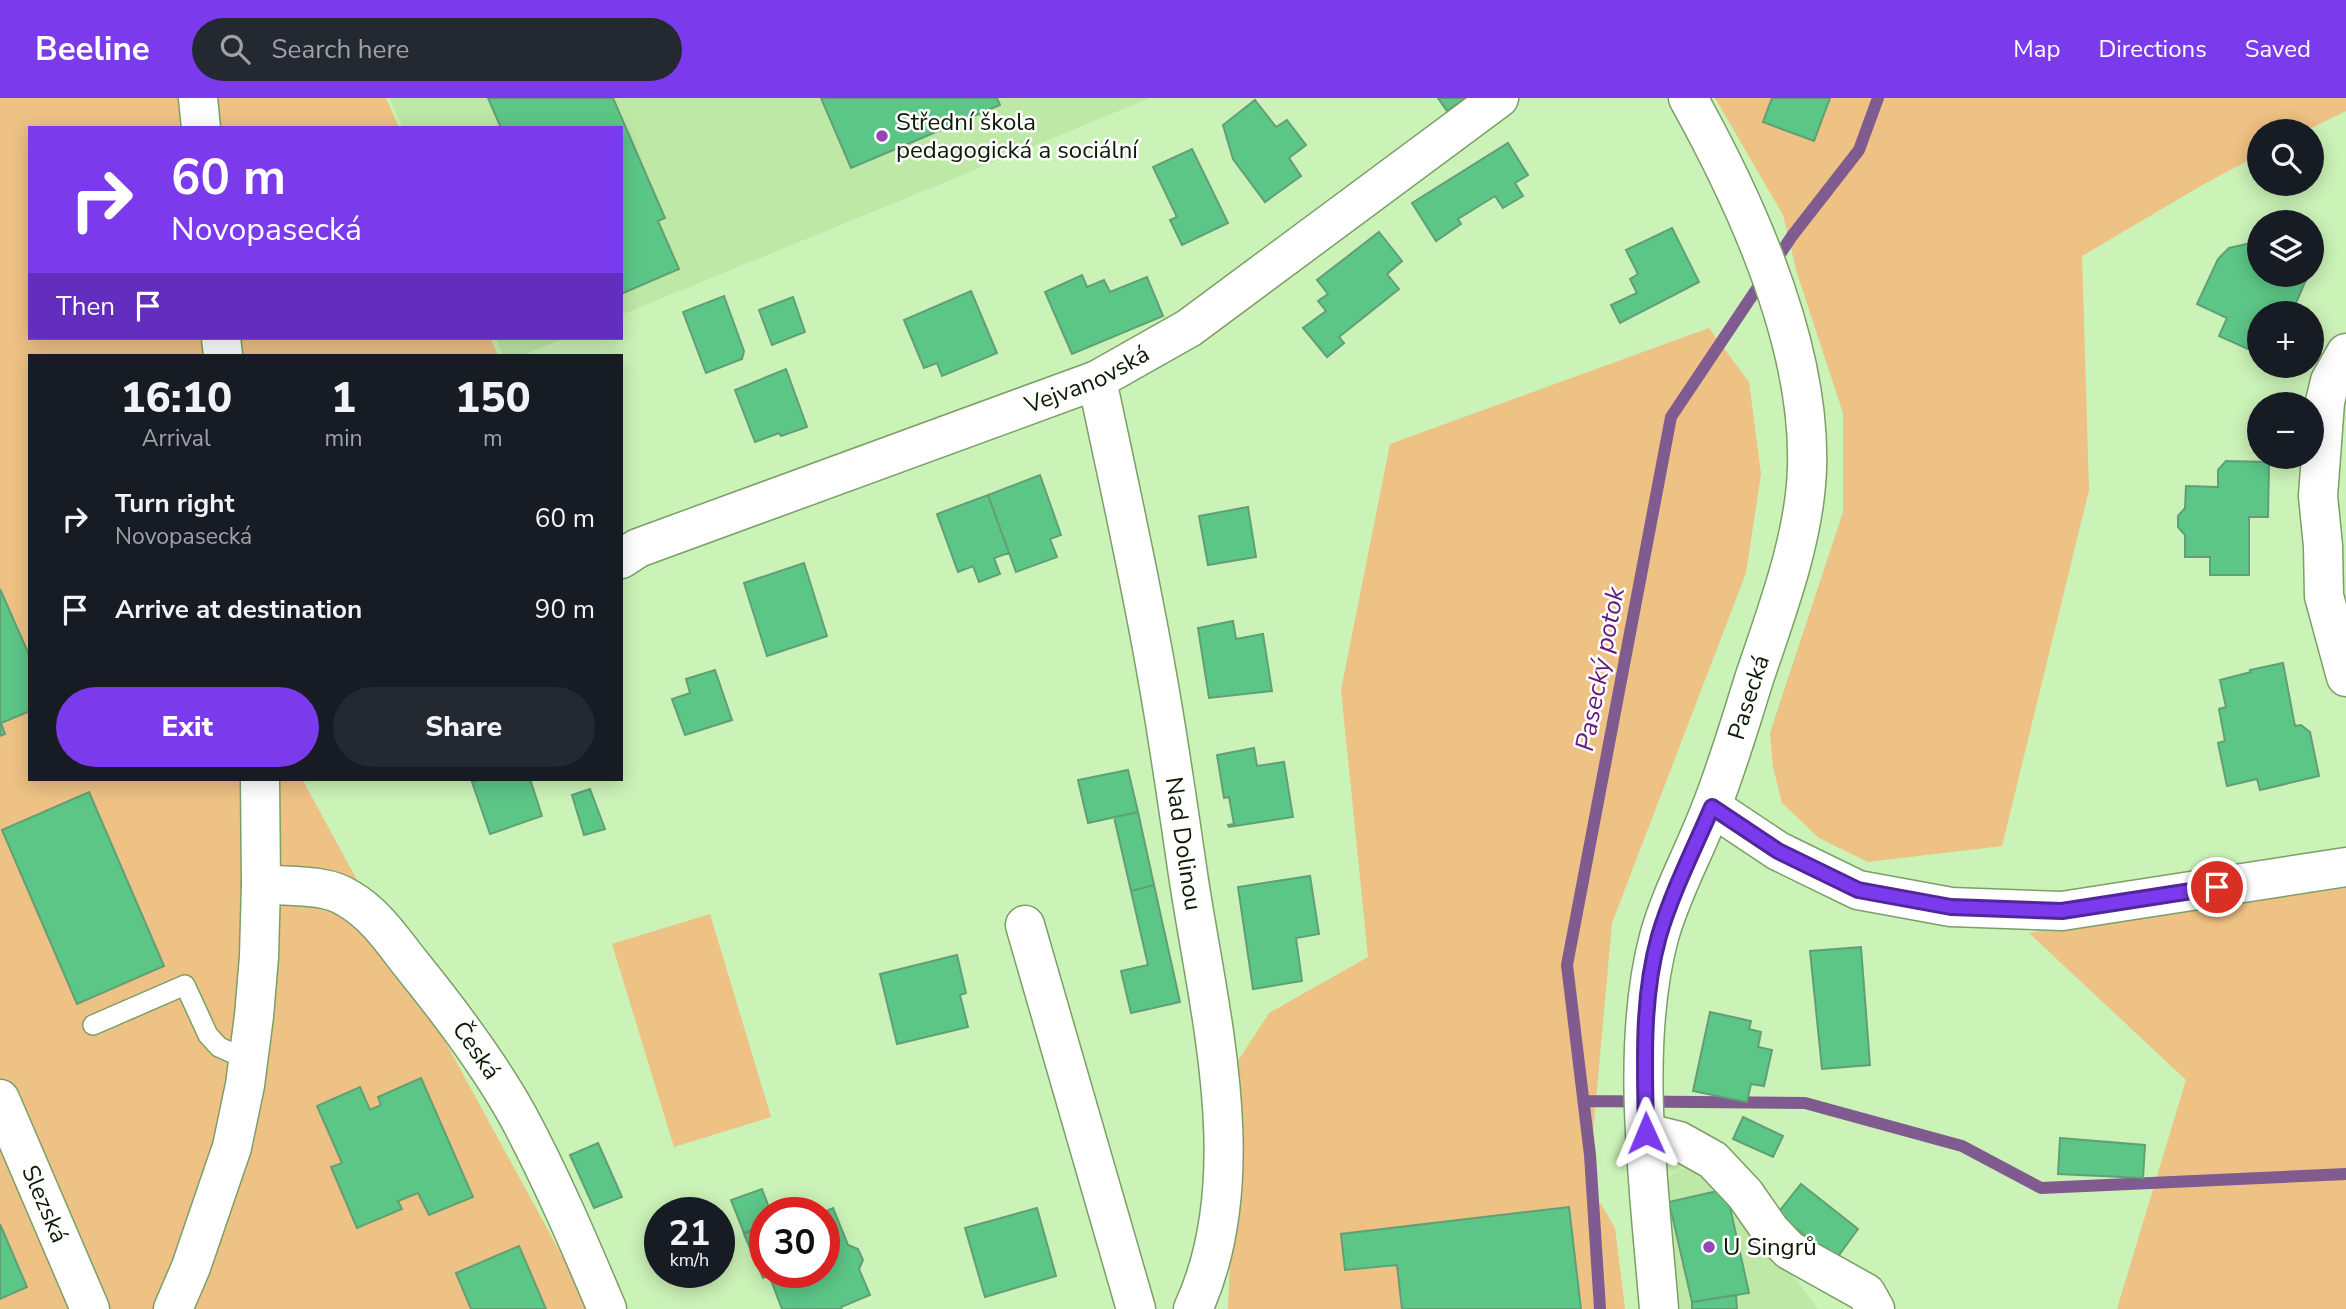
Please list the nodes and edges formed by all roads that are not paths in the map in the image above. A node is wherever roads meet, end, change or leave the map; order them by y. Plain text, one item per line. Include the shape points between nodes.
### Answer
1 (198, 98) edge
2 (1499, 98) edge
3 (1688, 98) edge
4 (201, 126) edge
5 (2346, 353) edge
6 (1097, 380) junction
7 (2335, 536) edge
8 (623, 558) edge
9 (2346, 677) edge
10 (260, 781) edge
11 (1712, 807) junction
12 (2346, 867) edge
13 (261, 884) junction
14 (1025, 925) dead end
15 (93, 1025) dead end
16 (248, 1060) junction
17 (0, 1099) edge
18 (1646, 1133) junction
19 (90, 1309) edge
20 (173, 1309) edge
21 (607, 1309) edge
22 (1136, 1309) edge
23 (1193, 1309) edge
24 (1659, 1309) edge
25 (1875, 1309) edge

1 - 4 street
2 - 6 street, Vejvanovská via 1189,328
3 - 11 street, Pasecká via 1718,153 1771,279 1805,410 1807,467 1800,526
5 - 7 street via 2330,381 2325,402 2318,496
6 - 8 street, Vejvanovská via 638,548
6 - 23 street, Nad Dolinou via 1158,681 1216,1039 1223,1188 1218,1237
7 - 9 street via 2324,596
10 - 13 street
11 - 12 street via 1778,851 1858,890 1951,907 2062,911
11 - 18 street, Pasecká via 1657,946 1646,1017
13 - 16 street
13 - 21 street, Česká via 328,890 347,897 381,927 454,1017 517,1115
14 - 22 street
15 - 16 lane via 186,985 208,1035 219,1047
16 - 20 street via 232,1147
17 - 19 street, Slezská
18 - 24 street, Pasecká
18 - 25 street via 1679,1141 1713,1160 1790,1250 1866,1293

